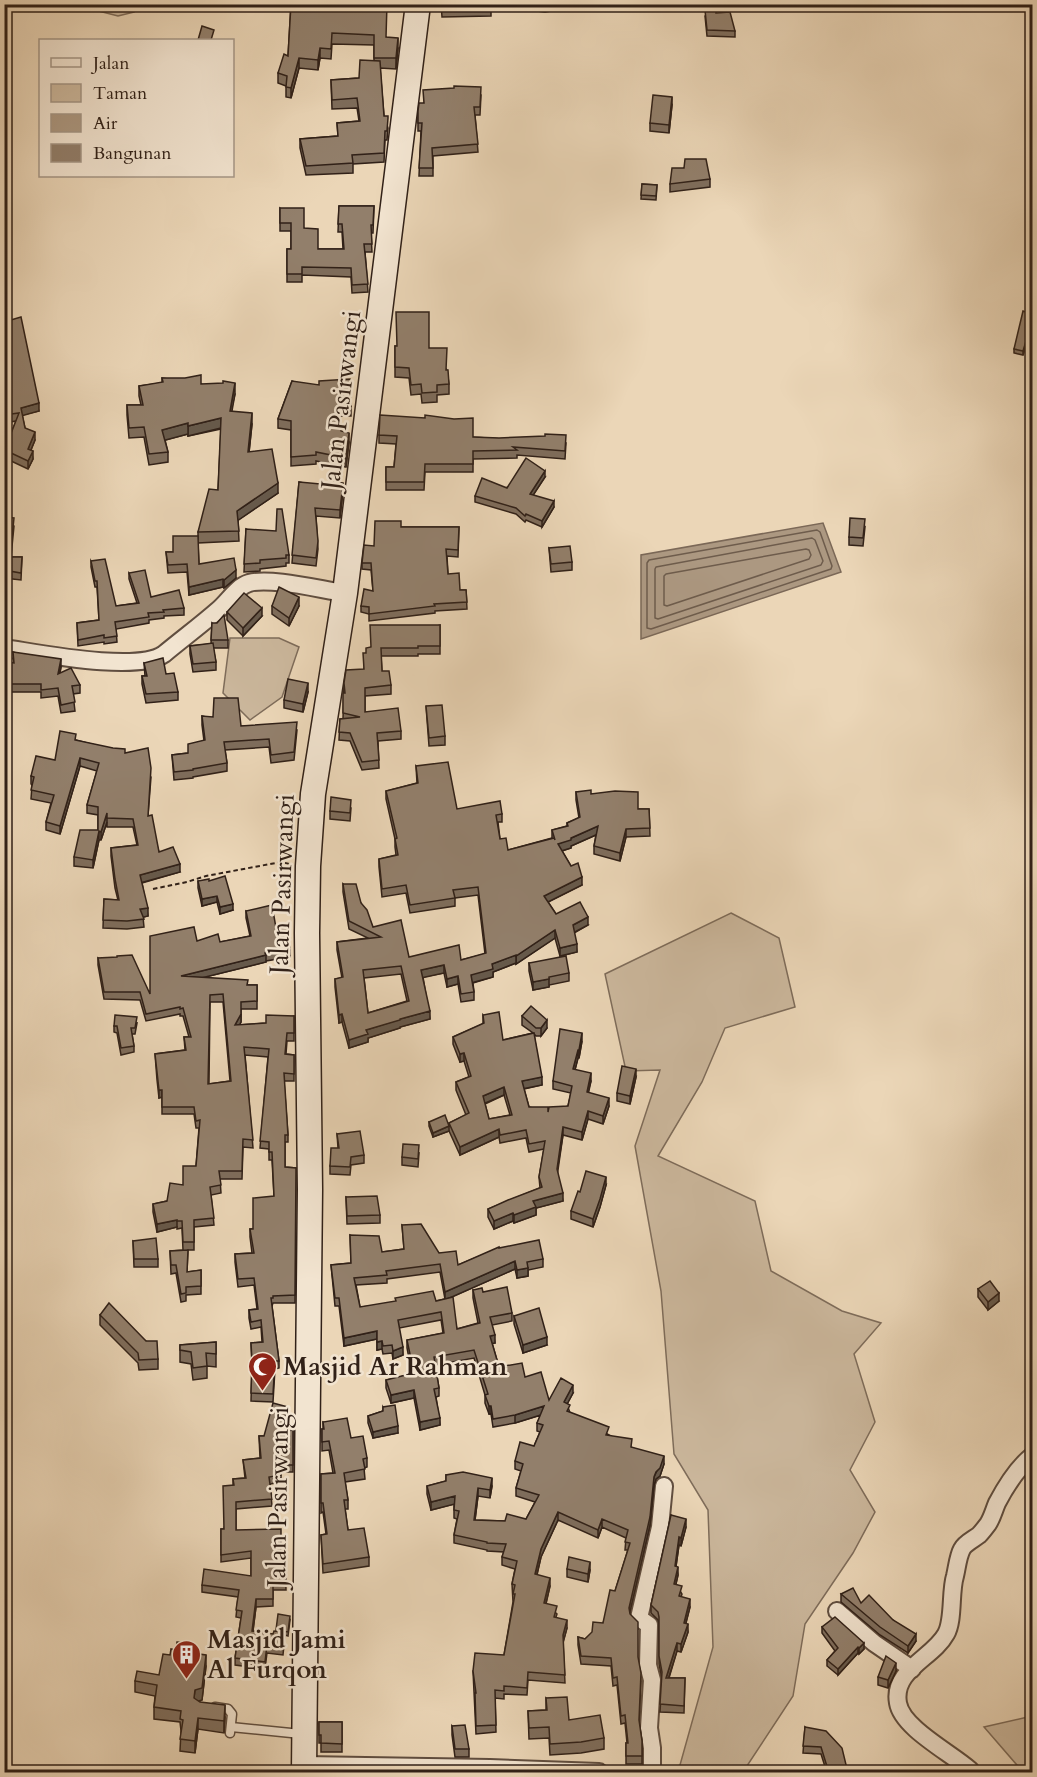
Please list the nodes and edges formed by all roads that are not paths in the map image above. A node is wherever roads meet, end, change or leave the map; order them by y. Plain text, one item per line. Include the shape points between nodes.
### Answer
1 (418, 4) edge
2 (345, 593) junction
3 (4, 648) edge
4 (1032, 1456) edge
5 (664, 1486) dead end
6 (837, 1611) dead end
7 (912, 1669) junction
8 (210, 1707) edge
9 (304, 1734) junction
10 (304, 1769) edge
11 (599, 1773) edge
12 (652, 1773) edge
13 (970, 1773) edge

1 - 2 street, Jalan Pasirwangi
2 - 3 street via 285,583 249,583 164,654 146,660 83,659
2 - 9 street, Jalan Pasirwangi via 313,794 308,866 310,1190
4 - 7 street via 1014,1474 980,1534 962,1548 947,1634
5 - 12 street via 660,1527 639,1618 649,1625
6 - 7 street
7 - 13 street via 899,1688 903,1718
8 - 9 lane via 228,1709 232,1714 231,1730
9 - 10 street, Jalan Pasirwangi
10 - 11 street via 490,1768

